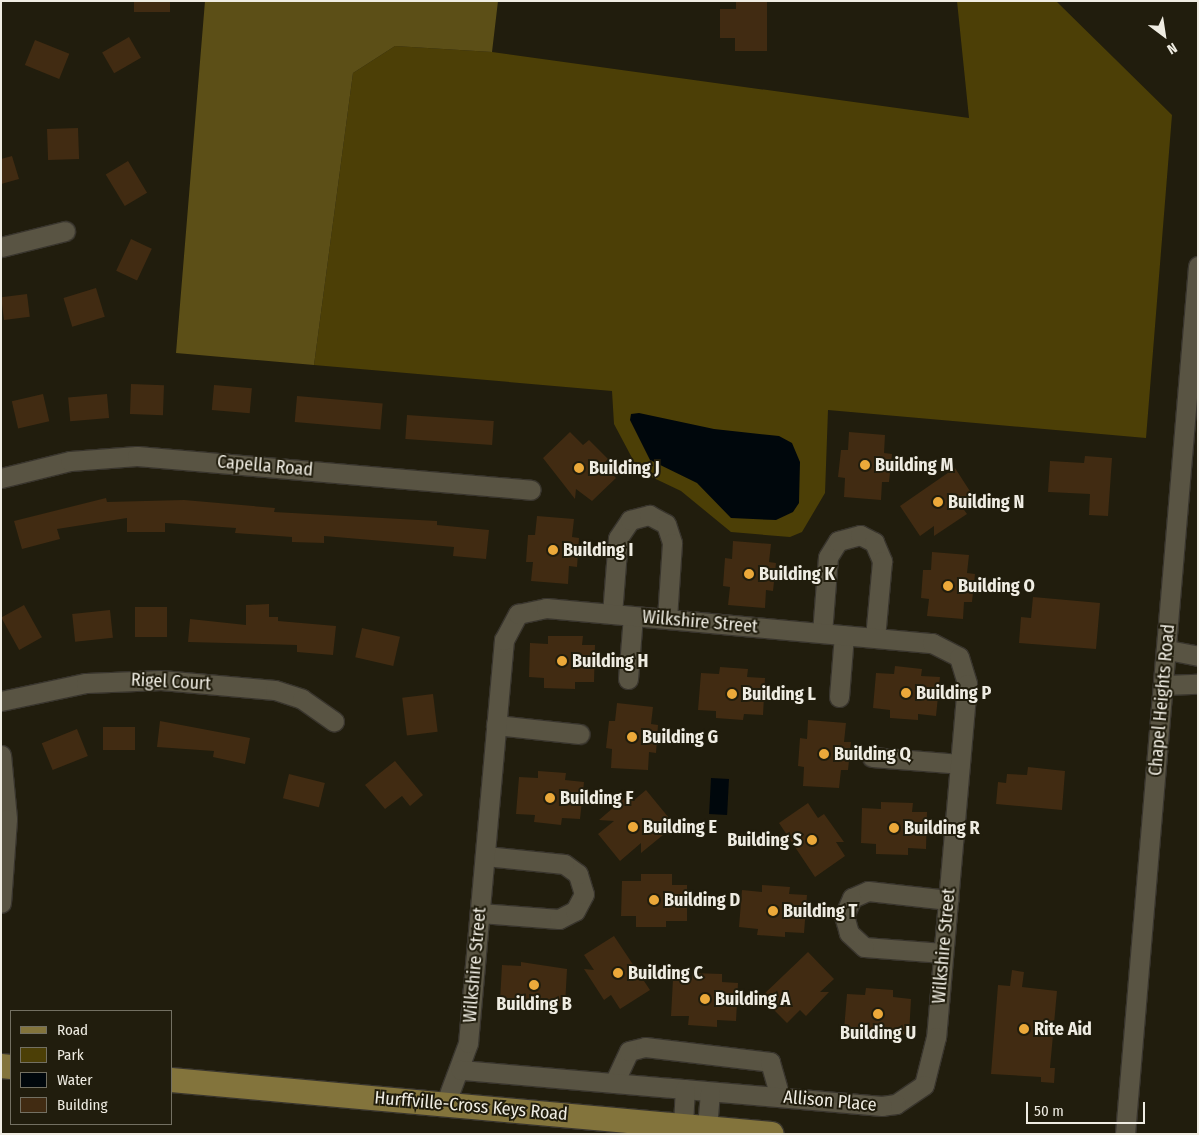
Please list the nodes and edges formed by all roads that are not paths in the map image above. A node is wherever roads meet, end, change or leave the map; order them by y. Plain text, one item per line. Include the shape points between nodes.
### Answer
1 (65, 231) dead end
2 (1, 247) edge
3 (1198, 266) edge
4 (1, 478) edge
5 (530, 490) dead end
6 (612, 614) junction
7 (633, 616) junction
8 (667, 619) junction
9 (822, 633) junction
10 (844, 635) junction
11 (875, 638) junction
12 (1168, 650) junction
13 (1198, 656) edge
14 (628, 679) dead end
15 (1198, 684) edge
16 (1164, 685) junction
17 (839, 697) dead end
18 (1, 701) edge
19 (334, 721) dead end
20 (496, 725) junction
21 (580, 734) dead end
22 (1, 755) edge
23 (872, 757) dead end
24 (960, 764) junction
25 (484, 856) junction
26 (948, 900) junction
27 (1, 903) edge
28 (480, 913) junction
29 (943, 953) junction
30 (936, 1037) joint
31 (461, 1070) junction
32 (172, 1080) edge
33 (614, 1083) junction
34 (685, 1089) junction
35 (710, 1092) junction
36 (780, 1098) junction
37 (445, 1105) junction
38 (683, 1125) junction
39 (707, 1127) junction
40 (772, 1134) edge
41 (1125, 1134) edge

1 - 2 street
3 - 12 street, Chapel Heights Road
4 - 5 street, Capella Road via 70,461 137,456
6 - 7 street, Wilkshire Street
6 - 8 street via 618,538 630,520 649,515 666,524 672,543
6 - 20 street, Wilkshire Street via 546,608 518,614 504,640
7 - 8 street, Wilkshire Street
7 - 14 street
8 - 9 street, Wilkshire Street
9 - 10 street, Wilkshire Street
9 - 11 street via 828,558 838,541 860,535 874,542 882,561
10 - 11 street, Wilkshire Street
10 - 17 street
11 - 24 street, Wilkshire Street via 932,643 959,656 967,684
12 - 13 street
12 - 16 street, Chapel Heights Road
15 - 16 street
16 - 41 street, Chapel Heights Road
18 - 19 street, Rigel Court via 86,683 161,680 275,690 313,704
20 - 21 street
20 - 25 street, Wilkshire Street
22 - 27 street via 7,819
23 - 24 street
24 - 26 street, Wilkshire Street
25 - 28 street, Wilkshire Street
25 - 28 street via 564,864 578,874 584,894 575,911 559,919
26 - 29 street, Wilkshire Street
26 - 29 street via 868,891 852,898 844,916 849,933 864,947
28 - 31 street, Wilkshire Street
29 - 30 street, Wilkshire Street
30 - 36 street, Allison Place via 924,1084 896,1104
31 - 33 street, Allison Place
31 - 37 street, Wilkshire Street
32 - 37 main road, Hurffville-Cross Keys Road
33 - 34 street, Allison Place
33 - 36 street via 629,1051 645,1047 770,1062
34 - 35 street, Allison Place
34 - 38 street
35 - 36 street, Allison Place
35 - 39 street
37 - 38 main road, Hurffville-Cross Keys Road
38 - 39 main road, Hurffville-Cross Keys Road
39 - 40 main road, Hurffville-Cross Keys Road

